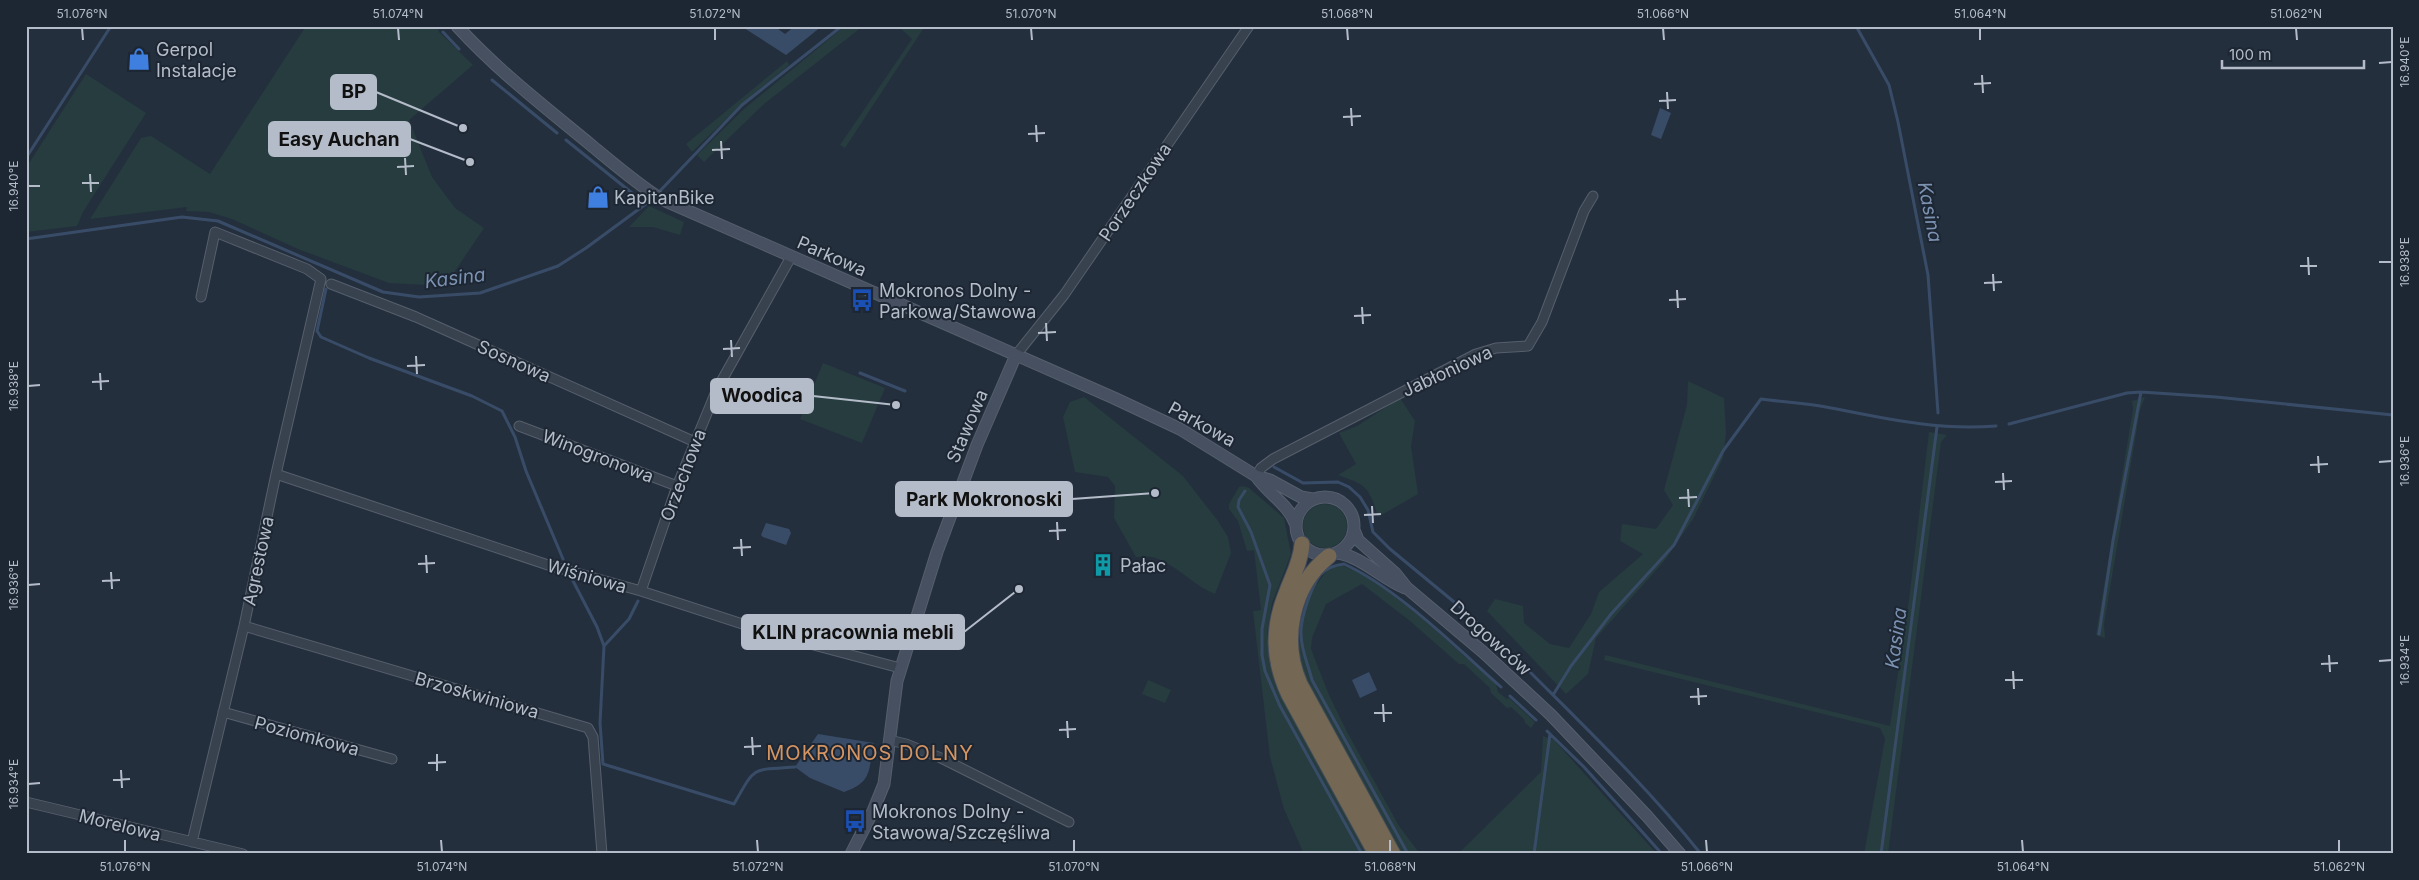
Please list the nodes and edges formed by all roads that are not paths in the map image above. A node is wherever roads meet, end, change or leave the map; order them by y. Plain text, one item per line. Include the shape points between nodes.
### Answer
1 (458, 26) edge
2 (1249, 26) edge
3 (1593, 196) dead end
4 (791, 257) junction
5 (331, 284) dead end
6 (201, 296) dead end
7 (1016, 355) junction
8 (520, 426) dead end
9 (694, 442) junction
10 (276, 474) junction
11 (1256, 476) junction
12 (677, 486) junction
13 (1312, 499) junction
14 (1295, 523) junction
15 (1354, 530) junction
16 (1302, 544) junction
17 (1333, 554) junction
18 (1407, 588) junction
19 (641, 591) junction
20 (244, 626) junction
21 (900, 668) junction
22 (223, 712) junction
23 (890, 740) junction
24 (392, 759) dead end
25 (26, 802) edge
26 (1069, 822) dead end
27 (192, 842) junction
28 (243, 854) edge
29 (602, 854) edge
30 (851, 854) edge
31 (1376, 854) edge
32 (1393, 854) edge
33 (1680, 854) edge

1 - 4 main road, Parkowa via 524,92 646,190
2 - 7 street, Porzeczkowa via 1080,272
3 - 11 street, Jabłoniowa via 1584,211 1542,322 1528,346 1496,348 1476,354 1273,459
4 - 7 main road, Parkowa
4 - 9 street, Orzechowa via 721,381
5 - 9 street, Sosnowa via 416,317
6 - 10 street, Agrestowa via 216,232 321,279
7 - 11 main road, Parkowa via 1180,429
7 - 21 main road, Stawowa via 950,513
8 - 12 street, Winogronowa
9 - 12 street, Orzechowa
10 - 19 street, Wiśniowa via 548,565
10 - 20 street, Agrestowa
11 - 13 main road, Parkowa
11 - 14 main road, Parkowa via 1266,490 1291,512
12 - 19 street, Orzechowa
13 - 14 main road via 1300,510
13 - 15 main road via 1326,496 1346,506
14 - 16 main road
15 - 17 main road via 1347,547
15 - 18 main road, Drogowców via 1358,540
16 - 17 main road via 1318,555
16 - 31 highway via 1301,558 1278,617 1275,645 1278,669
17 - 18 main road, Drogowców via 1347,555 1390,582
17 - 32 highway via 1315,566 1296,606 1290,635 1292,661 1300,684
18 - 33 main road, Drogowców via 1483,652 1550,715
19 - 21 street, Wiśniowa via 776,635
20 - 22 street, Agrestowa
20 - 29 street, Brzoskwiniowa via 588,728 593,737
21 - 23 main road, Stawowa
22 - 24 street, Poziomkowa
22 - 27 street, Agrestowa
23 - 26 street via 941,758
23 - 30 main road, Stawowa via 879,797
25 - 27 street, Morelowa
27 - 28 street, Morelowa

